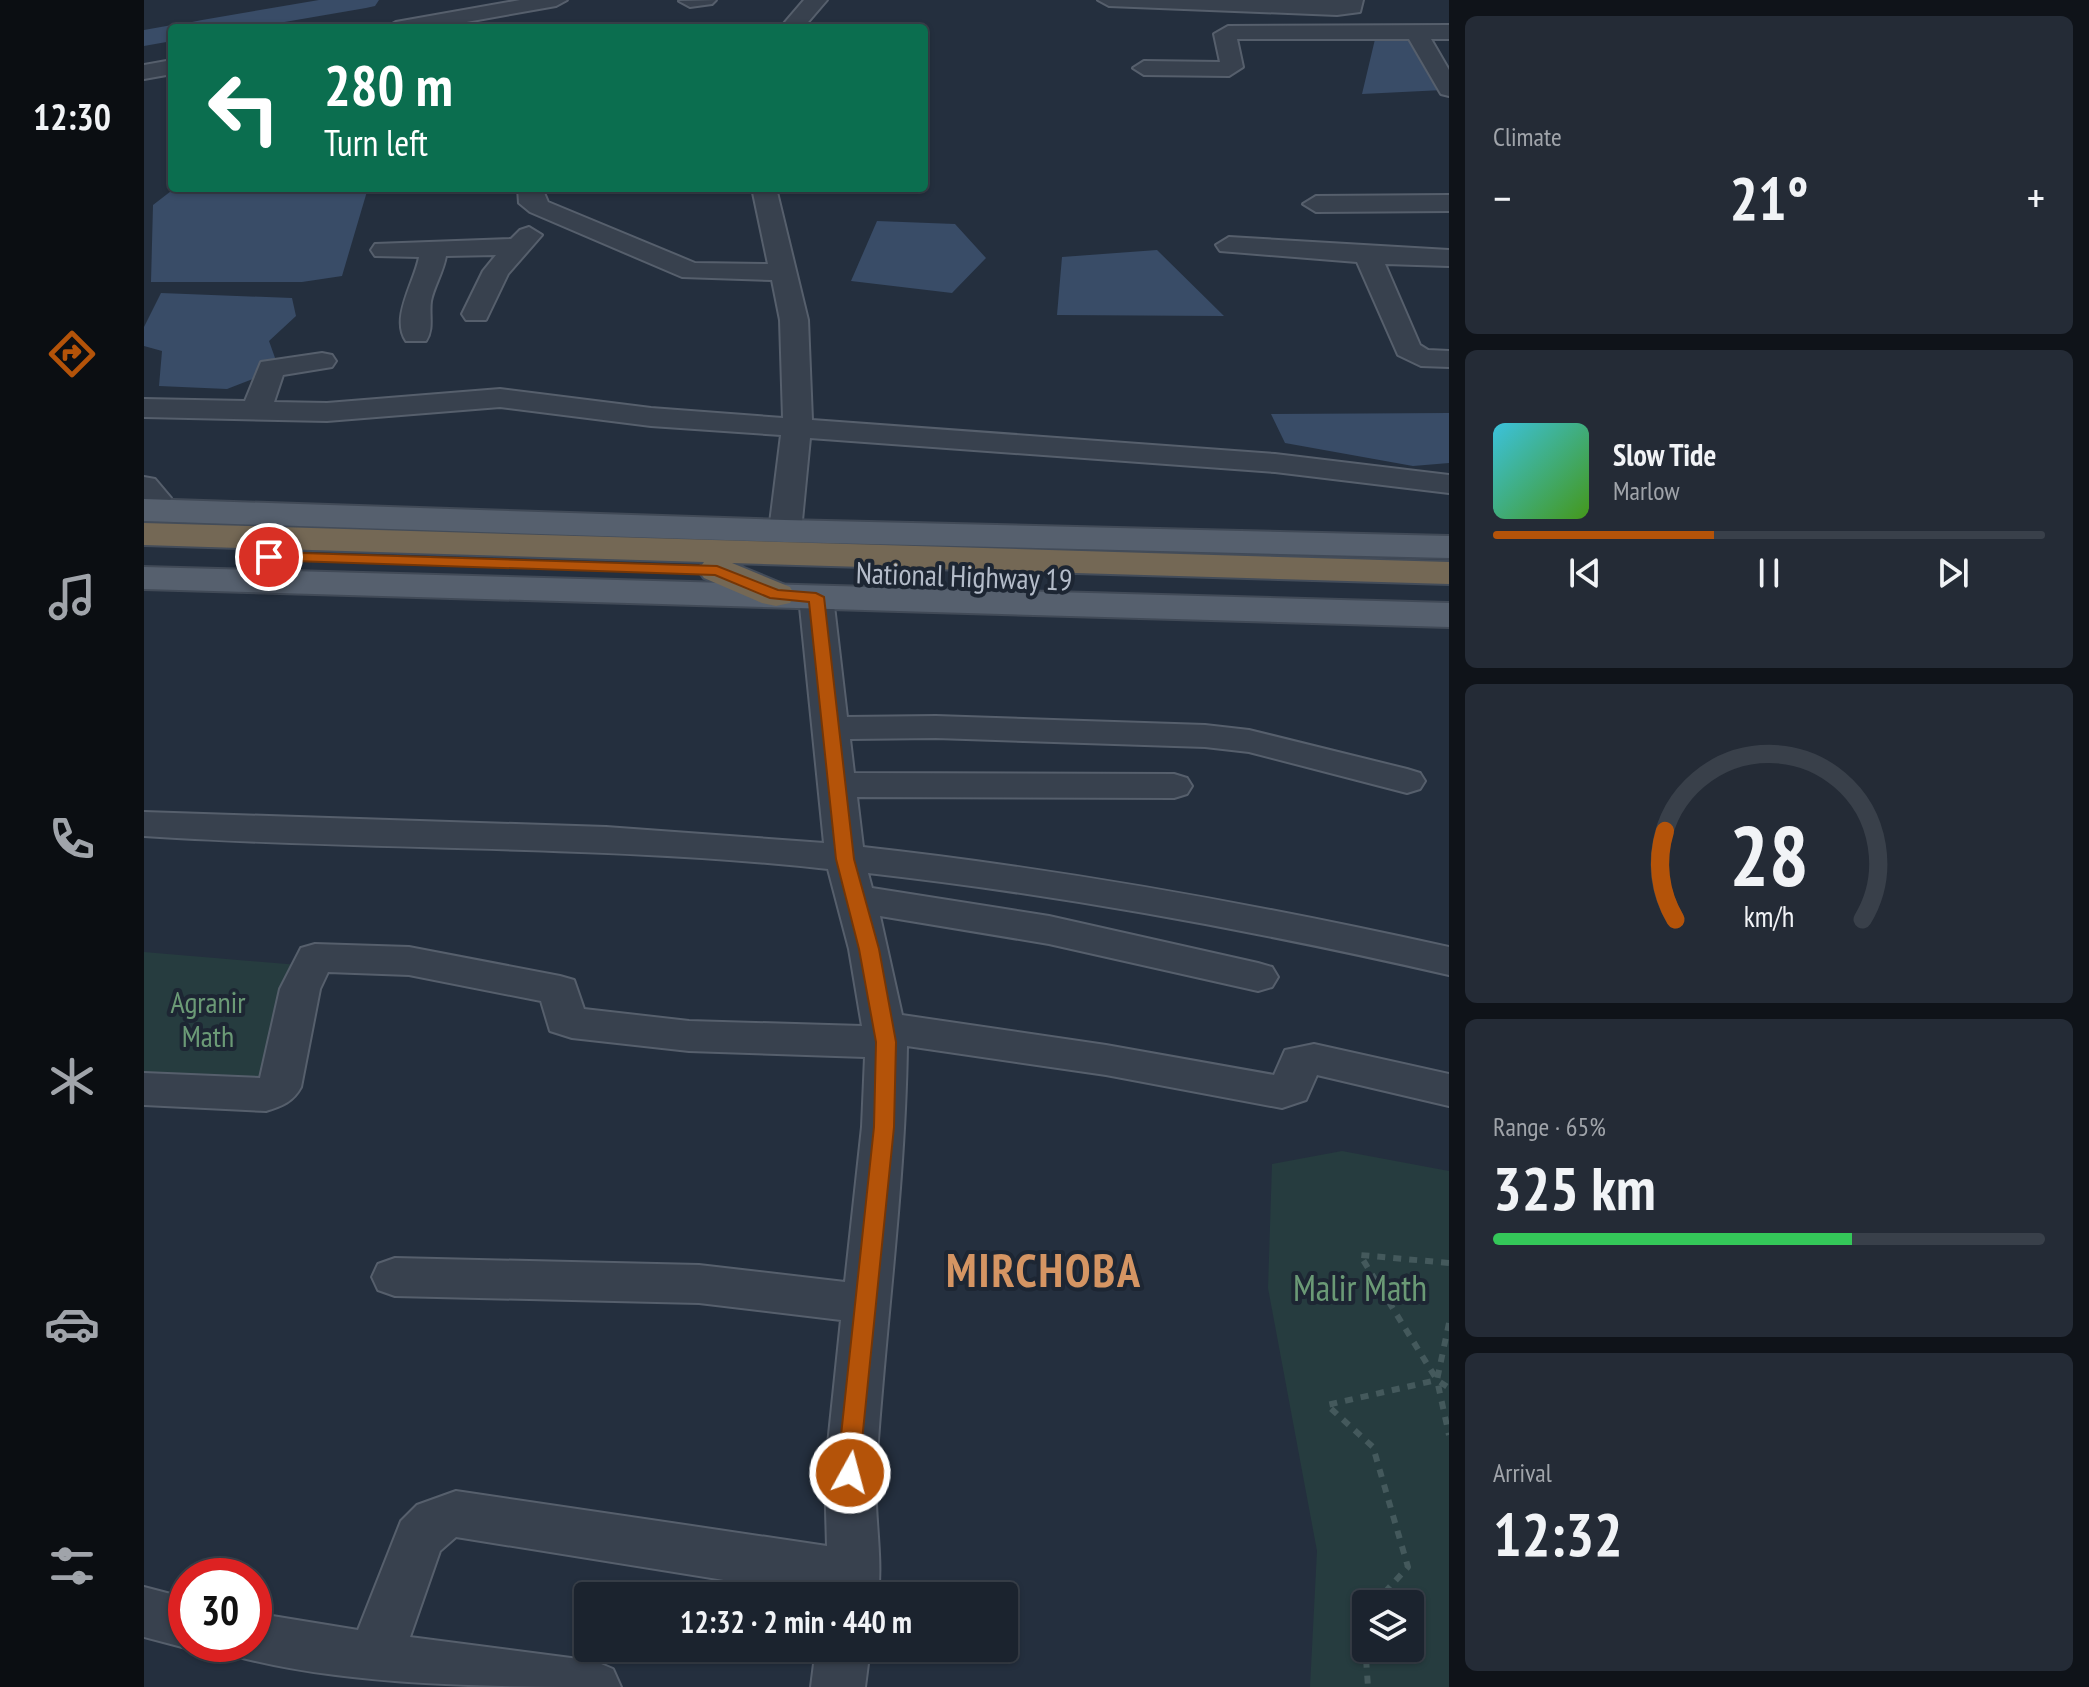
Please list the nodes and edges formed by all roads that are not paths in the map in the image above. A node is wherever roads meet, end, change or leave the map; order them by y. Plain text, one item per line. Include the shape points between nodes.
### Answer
1 (556, 0) edge
2 (816, 0) edge
3 (1109, 0) edge
4 (1357, 4) edge
5 (419, 24) edge
6 (795, 24) edge
7 (1449, 32) edge
8 (1420, 40) junction
9 (1449, 47) edge
10 (168, 68) edge
11 (1144, 68) dead end
12 (144, 72) edge
13 (1449, 89) edge
14 (531, 192) edge
15 (765, 192) edge
16 (1449, 203) edge
17 (1316, 204) dead end
18 (550, 212) junction
19 (1229, 245) dead end
20 (517, 247) junction
21 (434, 249) junction
22 (384, 250) dead end
23 (1368, 256) junction
24 (1449, 258) edge
25 (782, 272) junction
26 (476, 314) dead end
27 (416, 335) dead end
28 (1449, 359) edge
29 (322, 361) dead end
30 (144, 408) edge
31 (256, 411) junction
32 (797, 426) junction
33 (1449, 484) edge
34 (146, 510) edge
35 (785, 531) junction
36 (823, 531) junction
37 (1449, 547) edge
38 (144, 553) edge
39 (718, 561) junction
40 (1449, 573) edge
41 (144, 578) edge
42 (1449, 590) edge
43 (796, 596) junction
44 (1449, 615) edge
45 (830, 728) junction
46 (1407, 781) dead end
47 (837, 785) junction
48 (1174, 786) dead end
49 (144, 824) edge
50 (851, 879) junction
51 (1449, 961) edge
52 (1258, 977) dead end
53 (885, 1034) junction
54 (144, 1089) edge
55 (1449, 1090) edge
56 (395, 1277) dead end
57 (868, 1304) junction
58 (836, 1582) edge
59 (853, 1582) edge
60 (144, 1612) edge
61 (168, 1618) edge
62 (272, 1641) edge
63 (375, 1659) junction
64 (841, 1662) edge
65 (594, 1687) edge
66 (838, 1687) edge

1 - 5 street
2 - 6 street
3 - 4 street
7 - 8 street
8 - 9 street
8 - 11 street via 1228,33 1229,69
8 - 13 street
10 - 12 street
14 - 18 street via 532,203
15 - 25 street
16 - 17 street
18 - 20 street
18 - 25 street via 691,271
19 - 23 street
20 - 21 street
20 - 26 street via 496,271
21 - 22 street
21 - 27 street via 418,299
23 - 24 street
23 - 28 street via 1408,349 1421,358
25 - 32 street via 794,320
29 - 31 street via 271,368
30 - 31 street
31 - 32 street via 327,412 500,398 651,417
32 - 33 street via 1275,463
32 - 35 street
34 - 35 main road
34 - 39 highway
35 - 36 main road
36 - 37 main road
36 - 39 highway
38 - 39 highway, National Highway 19
39 - 40 highway
39 - 42 highway, National Highway 19
39 - 43 highway
41 - 43 main road
43 - 44 main road
43 - 45 street
45 - 46 street via 1205,736 1275,746
45 - 47 street
47 - 48 street
47 - 50 street
49 - 50 street via 249,832 671,843
50 - 51 street via 1078,889 1259,918
50 - 52 street
50 - 53 street
53 - 54 street via 689,1036 572,1023 565,1020 560,990 409,961 315,958 300,989 276,1091 266,1095
53 - 55 street via 1120,1062 1282,1092 1291,1089 1300,1061 1314,1059
53 - 57 street via 884,1127
56 - 57 street via 699,1284
57 - 59 street via 850,1473
58 - 63 street via 456,1514 435,1521 419,1537
60 - 61 street
62 - 63 street
63 - 65 street
64 - 66 street

